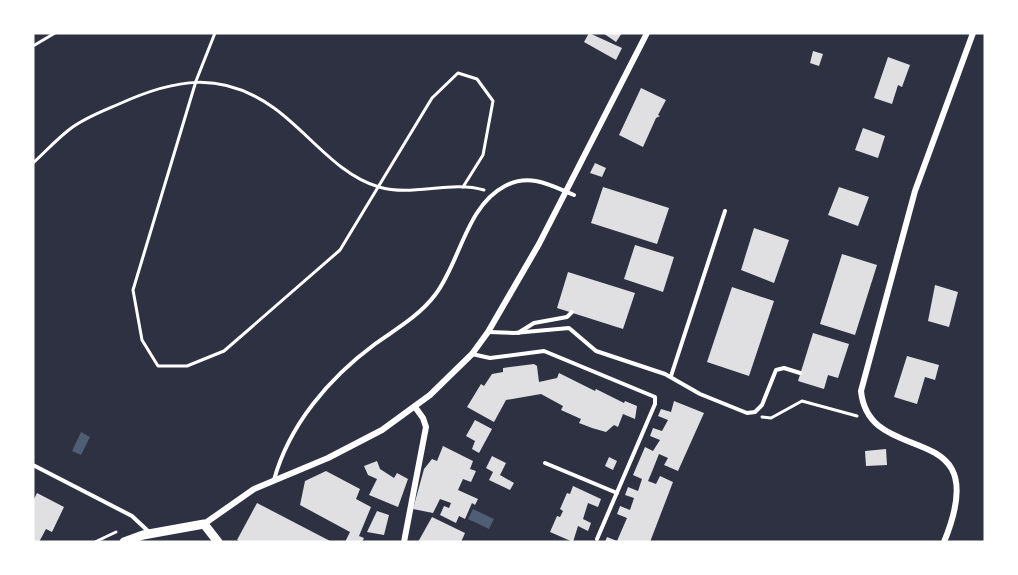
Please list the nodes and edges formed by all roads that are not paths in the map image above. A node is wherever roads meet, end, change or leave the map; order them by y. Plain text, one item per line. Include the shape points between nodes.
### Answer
1 (647, 33) edge
2 (973, 33) edge
3 (570, 193) junction
4 (725, 211) dead end
5 (572, 312) dead end
6 (488, 332) junction
7 (517, 333) junction
8 (472, 354) junction
9 (800, 373) dead end
10 (670, 376) junction
11 (415, 407) junction
12 (545, 463) dead end
13 (33, 465) edge
14 (273, 481) junction
15 (617, 493) junction
16 (204, 524) junction
17 (150, 534) junction
18 (597, 539) dead end
19 (124, 542) edge
20 (218, 542) edge
21 (404, 542) edge
22 (944, 542) edge

1 - 3 street via 611,100
2 - 22 street via 915,190 862,385 863,403 876,425 939,455 956,477 958,505
3 - 6 street
3 - 14 lane via 528,179 493,193 476,216 435,296 414,317 356,360 311,407 288,439
4 - 10 lane
5 - 7 lane via 567,317 534,323
6 - 7 lane
6 - 8 street
7 - 10 lane via 567,327 596,351
8 - 11 street
8 - 15 lane via 490,358 544,351 653,395 655,404
9 - 10 lane via 776,370 762,405 752,413 700,394
11 - 14 street via 358,442
11 - 21 street via 426,427
12 - 15 lane
13 - 17 lane via 132,516
14 - 16 street via 244,495
15 - 18 lane
16 - 17 street
16 - 20 street
17 - 19 street

